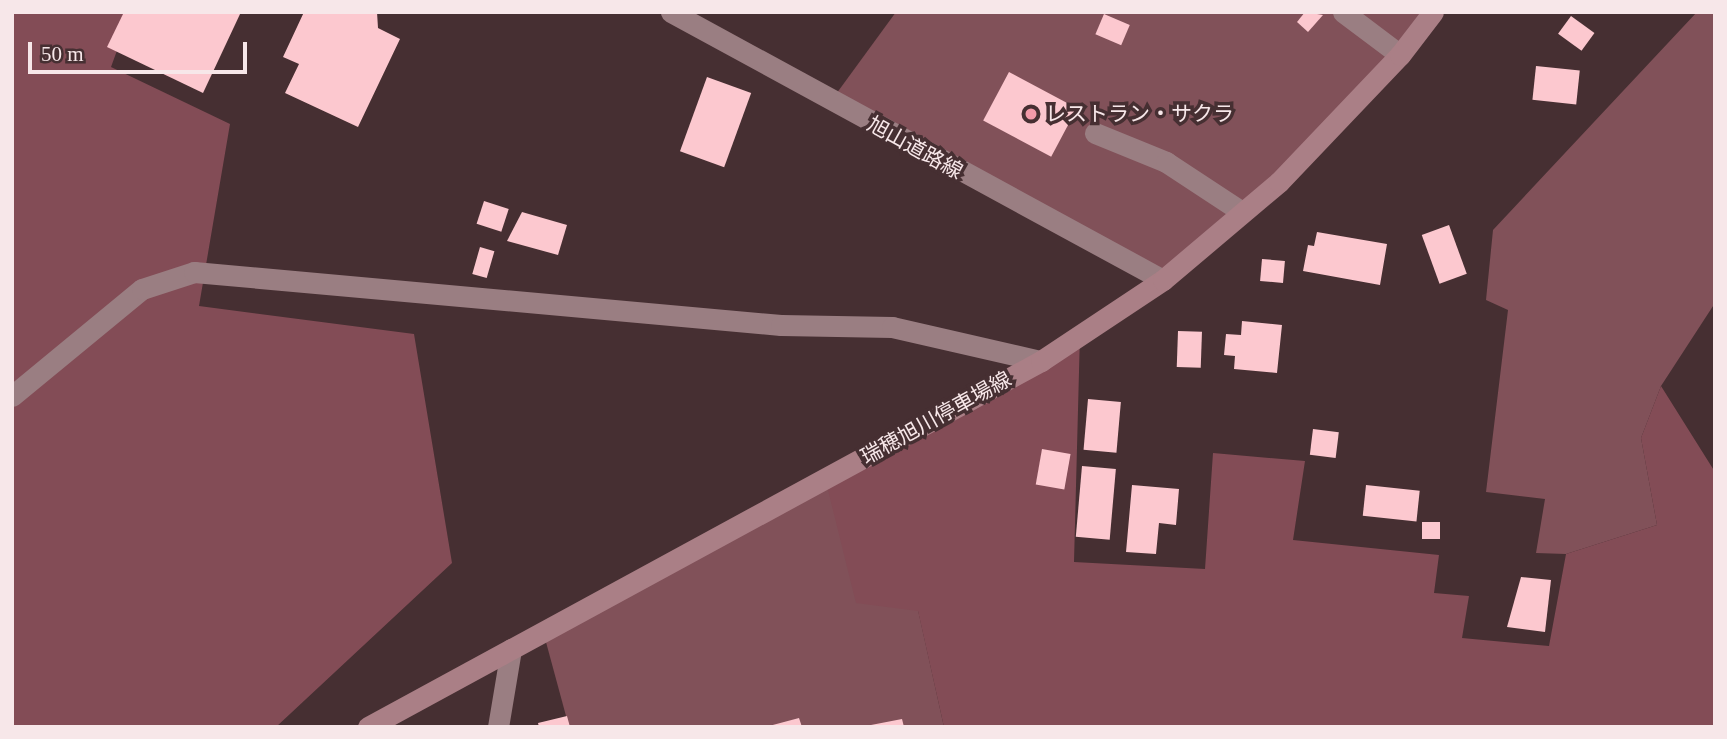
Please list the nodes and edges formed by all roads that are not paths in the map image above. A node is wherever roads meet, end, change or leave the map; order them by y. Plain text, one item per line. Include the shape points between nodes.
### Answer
1 (671, 12) edge
2 (1343, 12) edge
3 (1433, 12) edge
4 (1400, 55) junction
5 (1095, 133) dead end
6 (1242, 212) junction
7 (1163, 280) junction
8 (1041, 361) junction
9 (12, 396) edge
10 (511, 649) junction
11 (368, 727) edge
12 (498, 727) edge

1 - 7 street, 旭山道路線
2 - 4 street
3 - 4 main road, 瑞穂旭川停車場線
4 - 6 main road, 瑞穂旭川停車場線 via 1279,182
5 - 6 street via 1167,162
6 - 7 main road, 瑞穂旭川停車場線
7 - 8 main road, 瑞穂旭川停車場線
8 - 9 street via 892,327 780,325 194,272 142,289
8 - 10 main road, 瑞穂旭川停車場線
10 - 11 main road, 瑞穂旭川停車場線
10 - 12 street

